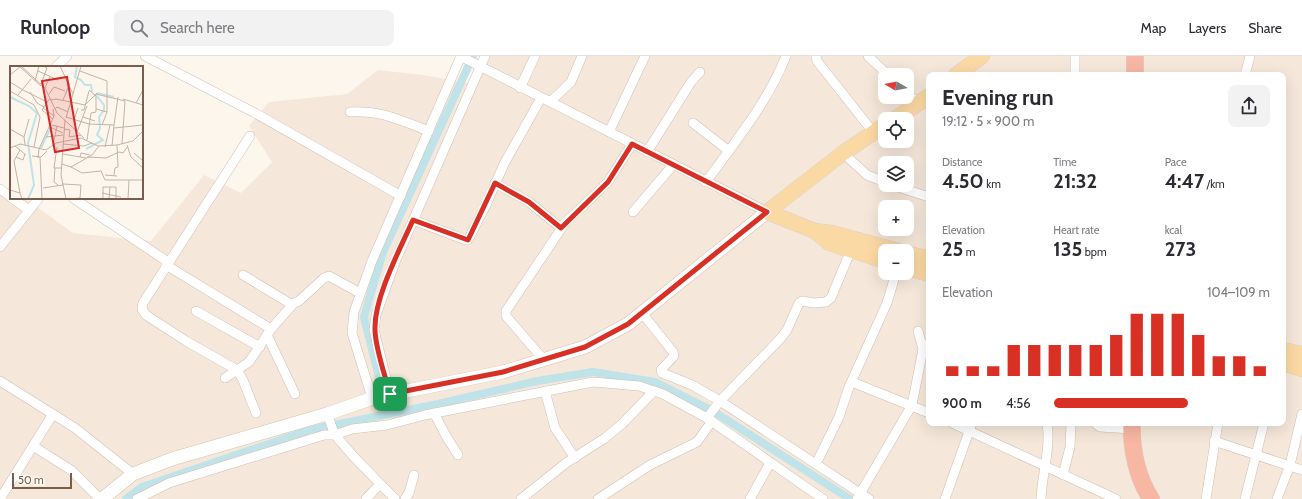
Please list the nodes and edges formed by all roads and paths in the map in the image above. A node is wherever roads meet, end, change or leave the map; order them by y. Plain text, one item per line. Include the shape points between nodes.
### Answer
1 (67, 56) edge
2 (145, 56) edge
3 (485, 56) edge
4 (535, 56) edge
5 (582, 56) edge
6 (645, 56) edge
7 (816, 56) edge
8 (868, 56) edge
9 (982, 56) edge
10 (1075, 56) edge
11 (1135, 56) edge
12 (1250, 56) edge
13 (462, 57) edge
14 (782, 58) edge
15 (57, 66) edge
16 (479, 67) junction
17 (881, 68) edge
18 (700, 72) dead end
19 (960, 72) edge
20 (1075, 72) edge
21 (1135, 72) edge
22 (1246, 72) edge
23 (520, 88) junction
24 (914, 96) edge
25 (541, 98) junction
26 (924, 100) edge
27 (550, 102) junction
28 (350, 112) dead end
29 (906, 112) edge
30 (693, 123) dead end
31 (878, 128) edge
32 (878, 130) edge
33 (429, 131) junction
34 (609, 132) junction
35 (250, 136) dead end
36 (632, 144) junction
37 (729, 151) junction
38 (647, 152) junction
39 (844, 153) junction
40 (673, 165) junction
41 (878, 179) edge
42 (706, 182) junction
43 (495, 183) junction
44 (0, 190) edge
45 (914, 192) edge
46 (400, 196) junction
47 (926, 196) edge
48 (10, 197) edge
49 (13, 199) edge
50 (38, 199) edge
51 (74, 199) edge
52 (29, 210) junction
53 (633, 212) dead end
54 (767, 212) junction
55 (413, 220) junction
56 (561, 228) junction
57 (815, 231) junction
58 (878, 245) edge
59 (0, 247) edge
60 (851, 250) junction
61 (914, 255) edge
62 (926, 258) edge
63 (878, 259) edge
64 (167, 263) junction
65 (914, 270) edge
66 (926, 273) edge
67 (243, 274) dead end
68 (894, 280) edge
69 (360, 293) junction
70 (294, 303) junction
71 (196, 311) dead end
72 (642, 313) junction
73 (918, 331) dead end
74 (269, 332) junction
75 (926, 346) edge
76 (260, 347) junction
77 (1286, 351) edge
78 (1302, 354) edge
79 (544, 360) junction
80 (1286, 365) edge
81 (1302, 369) edge
82 (237, 370) junction
83 (225, 378) dead end
84 (0, 382) edge
85 (852, 382) junction
86 (545, 391) junction
87 (654, 391) junction
88 (295, 394) dead end
89 (381, 396) junction
90 (718, 403) junction
91 (912, 405) junction
92 (926, 411) edge
93 (256, 413) dead end
94 (434, 413) junction
95 (53, 414) junction
96 (1302, 414) edge
97 (329, 417) junction
98 (709, 418) junction
99 (1047, 426) edge
100 (1071, 426) edge
101 (1099, 426) edge
102 (1132, 426) edge
103 (1217, 426) edge
104 (1263, 426) edge
105 (972, 427) edge
106 (334, 433) junction
107 (1214, 441) junction
108 (33, 446) junction
109 (458, 454) dead end
110 (1255, 454) junction
111 (575, 458) junction
112 (770, 463) junction
113 (816, 464) junction
114 (1290, 465) junction
115 (1044, 466) junction
116 (1302, 470) edge
117 (133, 474) junction
118 (414, 475) dead end
119 (1063, 475) junction
120 (380, 484) junction
121 (859, 496) edge
122 (0, 499) edge
123 (101, 499) edge
124 (138, 499) edge
125 (366, 499) edge
126 (395, 499) edge
127 (405, 499) edge
128 (521, 499) edge
129 (598, 499) edge
130 (750, 499) edge
131 (823, 499) edge
132 (869, 499) edge
133 (945, 499) edge
134 (1041, 499) edge
135 (1114, 499) edge
136 (1151, 499) edge
137 (1206, 499) edge
138 (1245, 499) edge
139 (1277, 499) edge

1 - 15 street
2 - 46 street via 255,113
3 - 16 street
4 - 23 street
5 - 27 street via 571,82
6 - 34 street
7 - 31 street via 817,61
8 - 17 street
9 - 19 main road
10 - 20 street
11 - 21 highway
12 - 22 street
13 - 16 street
13 - 33 street
14 - 37 street via 768,92
16 - 23 street
16 - 55 street
18 - 38 street
23 - 25 street
24 - 26 street
25 - 27 street
25 - 43 street
26 - 29 main road
27 - 34 street
28 - 33 street via 386,114
30 - 37 street
32 - 39 main road
33 - 46 street
34 - 36 street
35 - 64 street
36 - 38 street
36 - 56 street via 608,182
37 - 42 street
38 - 40 street
39 - 41 street via 867,175
39 - 54 main road
40 - 42 street
40 - 53 street
42 - 54 street
43 - 55 street via 468,240
43 - 56 street via 529,202
44 - 48 street
45 - 47 street
46 - 69 street
49 - 52 street
50 - 52 street
51 - 64 street
52 - 59 street
54 - 57 main road
54 - 72 main road
55 - 89 street via 376,315 374,330
56 - 79 street via 506,311 506,316
57 - 58 main road
57 - 60 main road via 829,244
60 - 63 main road
60 - 90 street via 831,298 826,302 799,303 781,338
61 - 62 main road
64 - 74 street
64 - 82 street via 143,303 143,311 186,341
65 - 66 main road
67 - 70 street via 289,303
68 - 85 street via 887,303
69 - 70 street via 328,276
69 - 89 street via 354,312 352,333
70 - 74 street
71 - 76 street
72 - 79 main road via 628,324 585,347
72 - 90 street via 673,352 674,356 661,372 692,385
73 - 75 street
74 - 76 street
74 - 88 street
75 - 91 street
76 - 82 street via 250,362
77 - 78 main road
79 - 89 main road via 503,372
80 - 81 main road
82 - 83 street
82 - 93 street
84 - 95 street
85 - 91 street
85 - 113 street via 839,417
86 - 87 street via 593,382 639,386
86 - 94 street
86 - 111 street via 556,432
87 - 98 street
87 - 111 street via 622,424
89 - 97 main road
90 - 98 street
90 - 113 street
91 - 92 street
91 - 121 street
94 - 106 street via 387,425
94 - 109 street
95 - 108 street
95 - 117 street
96 - 114 street
97 - 106 street
97 - 117 main road via 172,459
98 - 112 street
98 - 129 street via 697,442 650,465
99 - 115 street via 1048,444
100 - 119 street via 1070,447
101 - 102 street
102 - 136 highway via 1141,481
103 - 107 street
104 - 110 street
105 - 115 street
105 - 133 street
106 - 120 street
106 - 124 street via 169,483
107 - 110 street
107 - 137 street
108 - 122 street
108 - 123 street via 71,470
110 - 114 street
110 - 138 street
111 - 128 street
112 - 130 street
112 - 131 street
113 - 121 street
114 - 116 street
114 - 139 street
115 - 119 street
115 - 134 street
117 - 123 main road
118 - 127 street via 410,493
119 - 135 street
120 - 125 street
120 - 126 street
121 - 132 street

